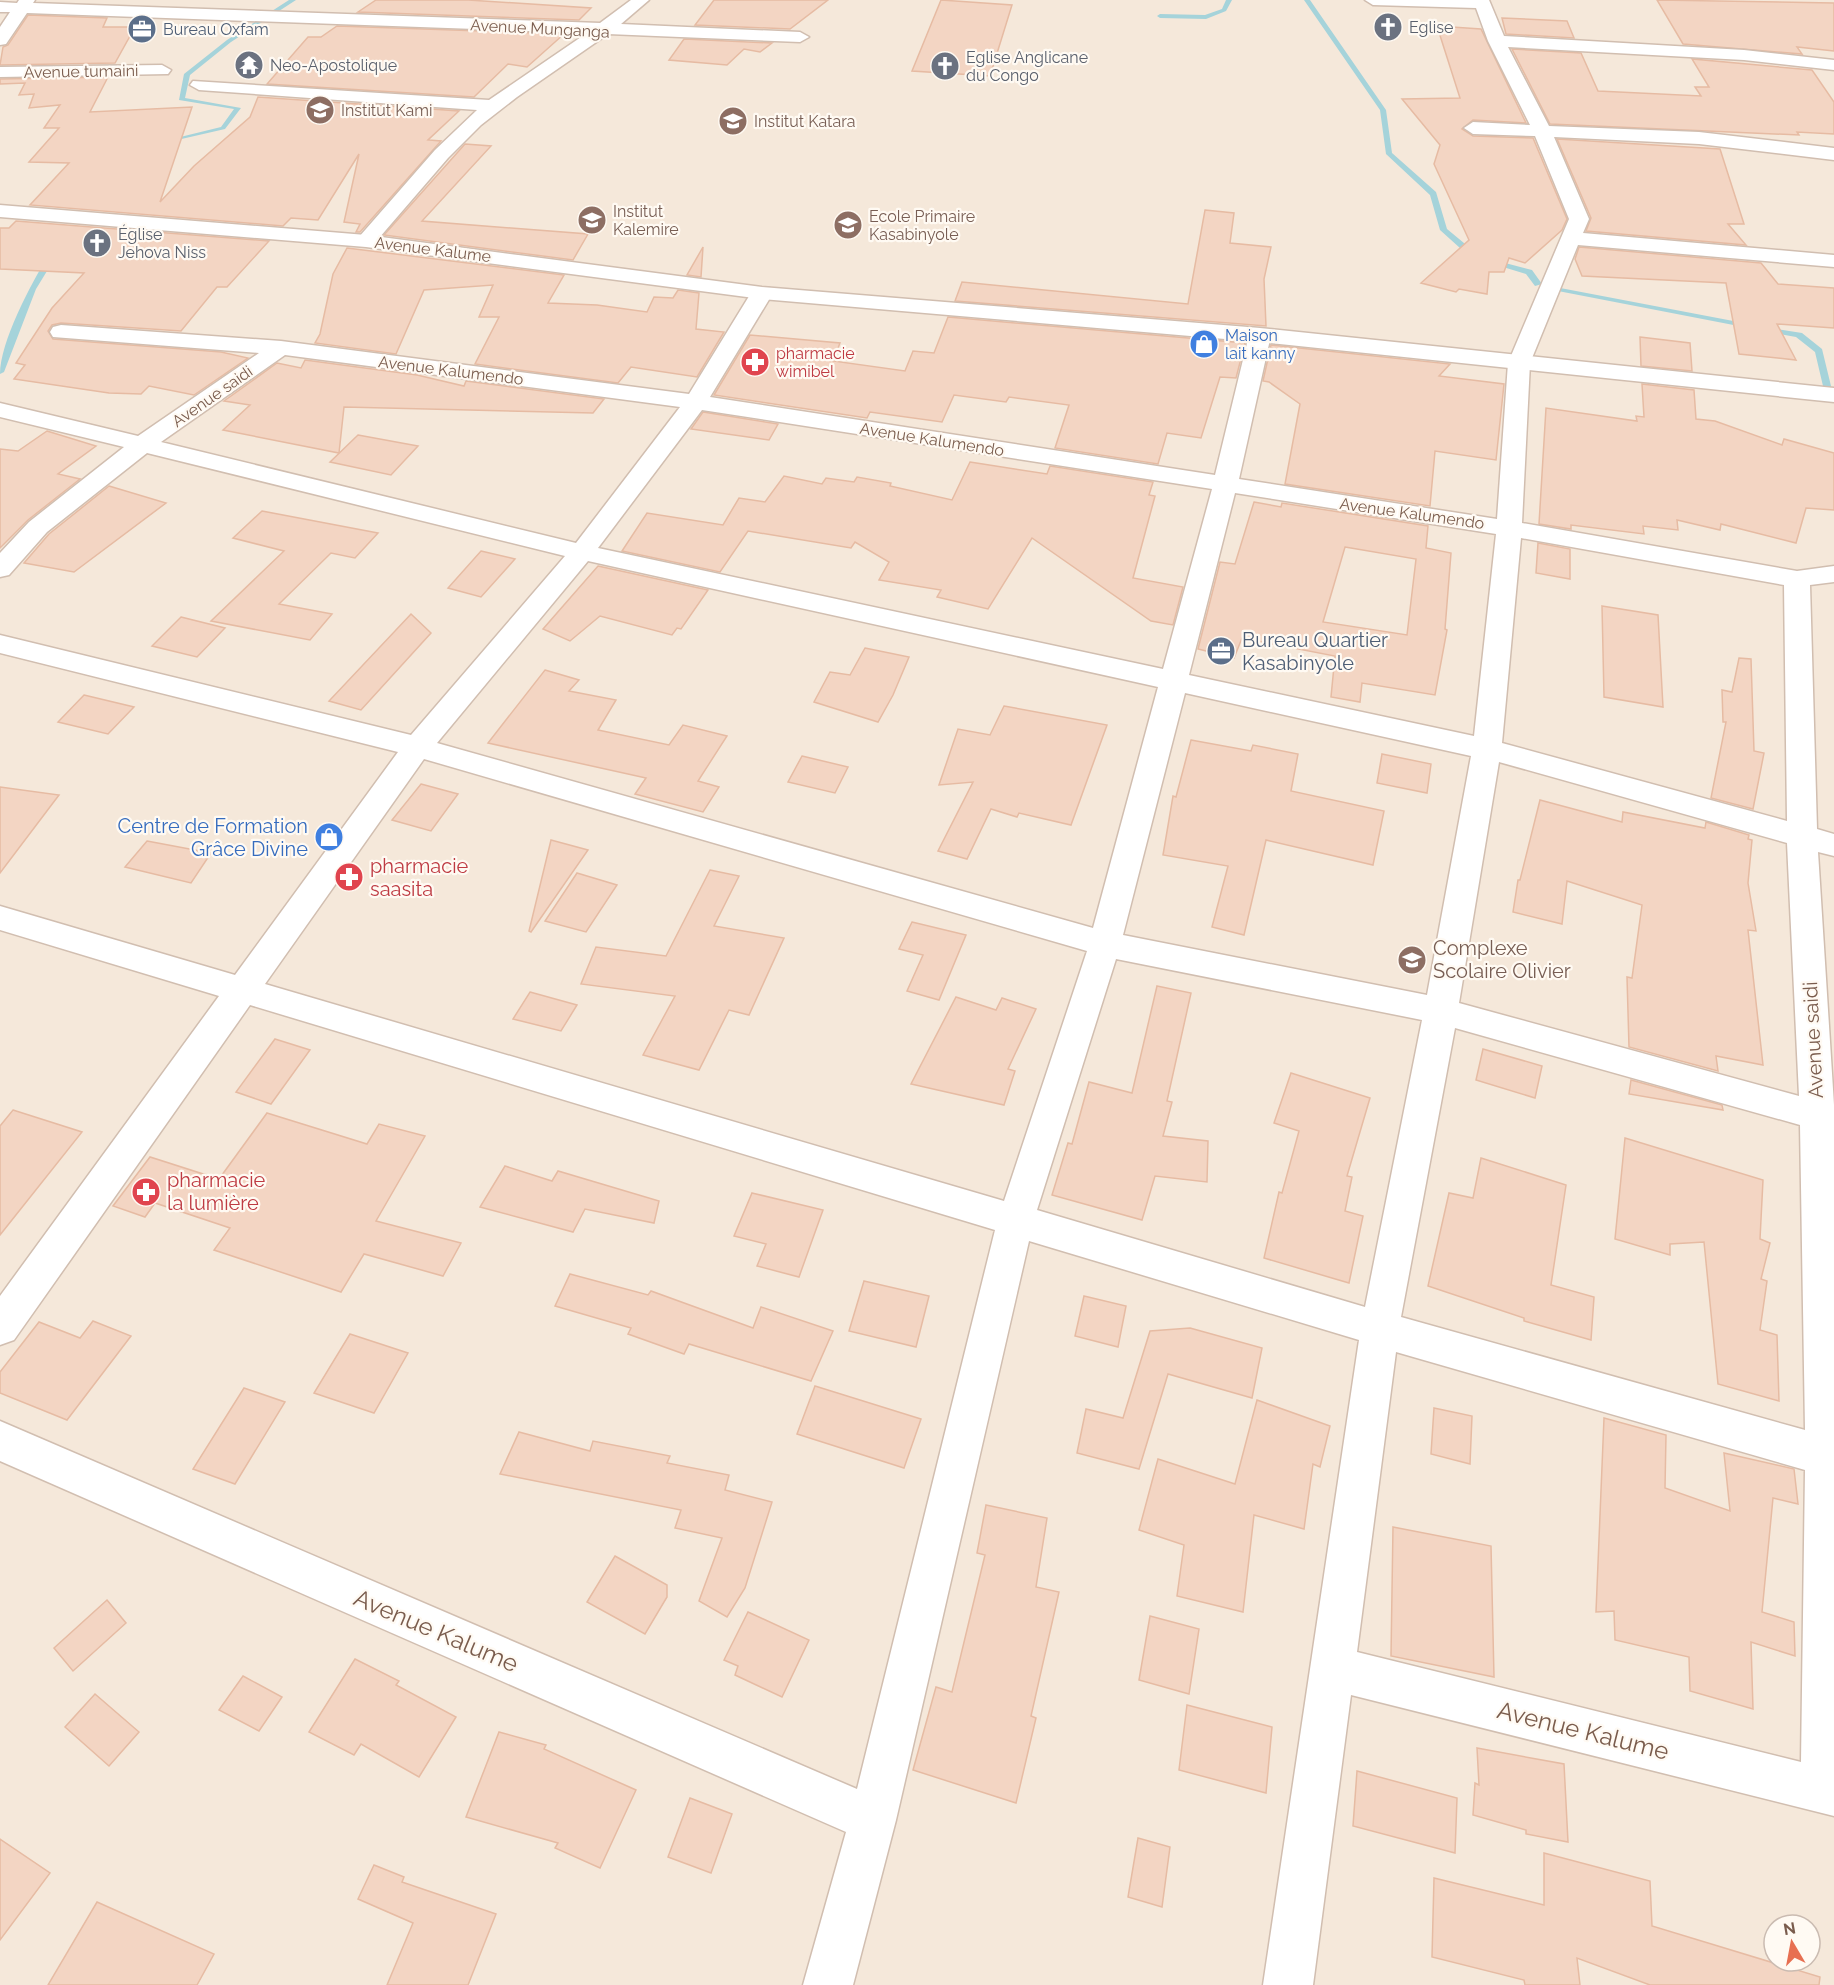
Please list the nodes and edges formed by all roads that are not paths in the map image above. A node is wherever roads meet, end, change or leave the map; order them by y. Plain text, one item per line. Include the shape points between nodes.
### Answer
1 (347, 0) edge
2 (641, 0) edge
3 (1373, 0) edge
4 (1481, 2) edge
5 (25, 4) edge
6 (0, 7) edge
7 (326, 17) junction
8 (605, 31) junction
9 (800, 37) dead end
10 (0, 40) edge
11 (1497, 41) junction
12 (1834, 64) edge
13 (162, 70) dead end
14 (0, 72) edge
15 (200, 85) dead end
16 (493, 106) junction
17 (1473, 128) dead end
18 (1542, 131) junction
19 (1834, 154) edge
20 (0, 211) edge
21 (1570, 238) junction
22 (366, 241) junction
23 (1834, 261) edge
24 (762, 292) junction
25 (61, 332) dead end
26 (1260, 335) junction
27 (281, 348) junction
28 (1519, 363) junction
29 (1834, 395) edge
30 (696, 402) junction
31 (1, 410) edge
32 (143, 444) junction
33 (1225, 486) junction
34 (1509, 528) junction
35 (582, 552) junction
36 (0, 569) edge
37 (1834, 574) edge
38 (1797, 579) junction
39 (0, 644) edge
40 (1172, 682) junction
41 (417, 747) junction
42 (1487, 749) junction
43 (1818, 840) edge
44 (0, 918) edge
45 (1105, 944) junction
46 (243, 992) junction
47 (1441, 1011) junction
48 (1826, 1117) edge
49 (1015, 1222) junction
50 (0, 1327) edge
51 (1380, 1329) junction
52 (0, 1442) edge
53 (1830, 1456) edge
54 (1332, 1668) junction
55 (1829, 1792) edge
56 (873, 1820) junction
57 (828, 1985) edge
58 (1288, 1985) edge

1 - 7 street
2 - 8 street
3 - 4 street
4 - 11 street
5 - 6 street
5 - 7 street, Avenue Munganga
5 - 10 street
7 - 8 street, Avenue Munganga
8 - 9 street, Avenue Munganga
8 - 16 street
11 - 12 street
11 - 18 street
13 - 14 street, Avenue tumaini
15 - 16 street
16 - 22 street via 467,128
17 - 18 street
18 - 19 street via 1699,138
18 - 21 street via 1579,219
20 - 22 street, Avenue Kalume
21 - 23 street
21 - 28 street
22 - 24 street, Avenue Kalume
24 - 26 street, Avenue Kalume
24 - 30 street
25 - 27 street, Avenue Kalumendo
26 - 28 street, Avenue Kalume
26 - 33 street
27 - 30 street, Avenue Kalumendo
27 - 32 street, Avenue saidi
28 - 29 street, Avenue Kalume
28 - 34 street
30 - 33 street, Avenue Kalumendo
30 - 35 street
31 - 32 street
32 - 35 street
32 - 36 street, Avenue saidi via 38,527
33 - 34 street, Avenue Kalumendo
33 - 40 street
34 - 38 street, Avenue Kalumendo
34 - 42 street
35 - 40 street
35 - 41 street
37 - 38 street
38 - 43 street, Avenue saidi
39 - 41 street
40 - 42 street
40 - 45 street
41 - 45 street
41 - 46 street
42 - 43 street
42 - 47 street
43 - 48 street, Avenue saidi
44 - 46 street
45 - 47 street
45 - 49 street
46 - 49 street
46 - 50 street
47 - 48 street
47 - 51 street
48 - 53 street, Avenue saidi
49 - 51 street
49 - 56 street
51 - 53 street
51 - 54 street
52 - 56 street, Avenue Kalume
53 - 55 street, Avenue saidi
54 - 55 street, Avenue Kalume
54 - 58 street
56 - 57 street

